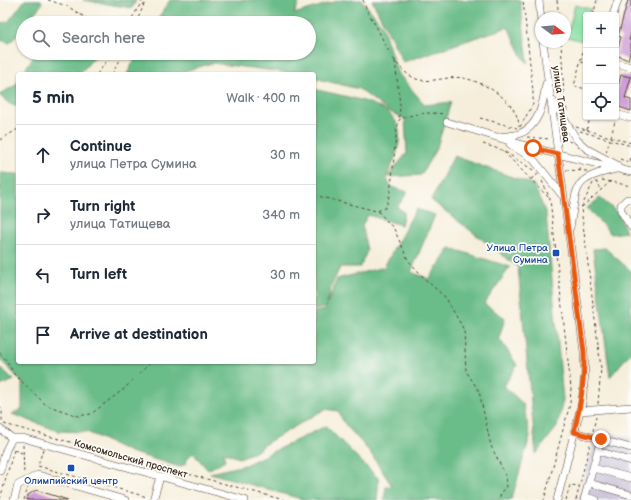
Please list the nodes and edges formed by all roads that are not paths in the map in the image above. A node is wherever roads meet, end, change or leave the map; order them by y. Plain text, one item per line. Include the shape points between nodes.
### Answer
1 (539, 0) edge
2 (618, 0) edge
3 (540, 12) edge
4 (615, 12) edge
5 (545, 48) edge
6 (619, 64) edge
7 (631, 67) edge
8 (548, 78) junction
9 (550, 96) junction
10 (619, 115) edge
11 (631, 118) edge
12 (447, 122) dead end
13 (496, 137) junction
14 (505, 140) junction
15 (558, 154) junction
16 (618, 168) junction
17 (630, 172) edge
18 (563, 196) junction
19 (631, 199) edge
20 (631, 227) edge
21 (569, 234) junction
22 (631, 407) edge
23 (580, 411) junction
24 (1, 426) edge
25 (574, 432) junction
26 (12, 438) junction
27 (601, 439) junction
28 (631, 448) edge
29 (598, 452) junction
30 (631, 461) edge
31 (593, 468) junction
32 (0, 471) edge
33 (160, 477) junction
34 (631, 478) edge
35 (589, 483) junction
36 (631, 495) edge
37 (584, 498) edge
38 (154, 499) edge
39 (14, 500) edge
40 (125, 500) edge
41 (245, 500) edge
42 (557, 500) edge
43 (596, 500) edge

1 - 3 street
2 - 4 street
5 - 8 street, улица Татищева
6 - 7 street
8 - 9 street, улица Татищева
8 - 13 street via 541,112 533,124
9 - 15 street, улица Татищева
9 - 17 street via 577,140 587,149
10 - 11 street
12 - 13 street
13 - 14 street
14 - 15 street
14 - 18 street via 533,159
15 - 16 street
15 - 18 street, улица Татищева
16 - 17 street
16 - 21 street via 584,178 577,188
18 - 21 street, улица Татищева
19 - 20 street via 627,199 621,205 621,211
21 - 23 street, улица Татищева via 584,352
22 - 23 street
23 - 25 street, улица Татищева
24 - 26 street
25 - 27 street
25 - 42 street, улица Татищева
26 - 32 street
26 - 33 street, Комсомольский проспект via 38,442
27 - 28 street
27 - 29 street
29 - 30 street
29 - 31 street
31 - 34 street
31 - 35 street
33 - 38 street
33 - 41 street, Комсомольский проспект
35 - 36 street
35 - 37 street
37 - 43 street
39 - 40 street via 18,485 38,475

